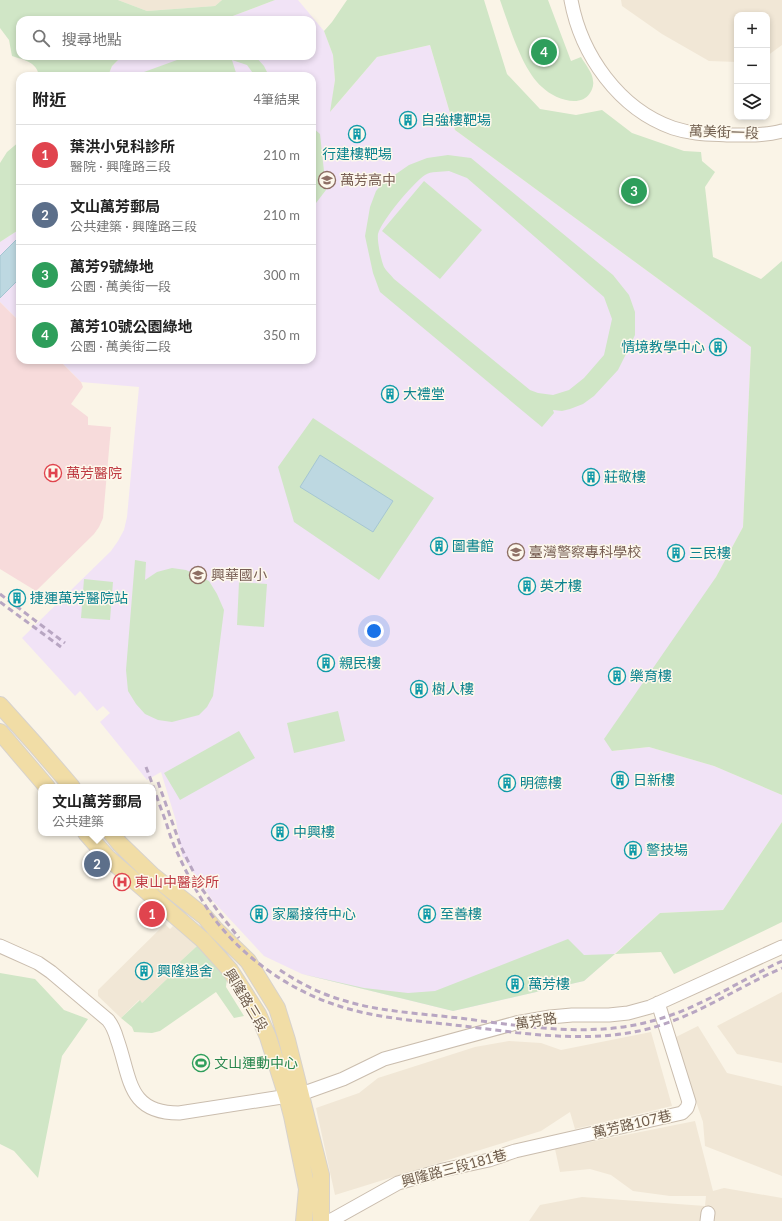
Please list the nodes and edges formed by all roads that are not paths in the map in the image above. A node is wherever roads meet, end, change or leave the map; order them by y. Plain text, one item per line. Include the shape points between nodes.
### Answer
1 (571, 0) edge
2 (782, 131) edge
3 (0, 705) edge
4 (0, 732) edge
5 (44, 784) edge
6 (69, 784) edge
7 (89, 836) edge
8 (113, 836) edge
9 (0, 946) edge
10 (782, 947) edge
11 (658, 1003) junction
12 (294, 1095) junction
13 (515, 1151) joint
14 (304, 1221) edge
15 (321, 1221) edge
16 (330, 1221) edge

1 - 2 street, 萬美街一段 via 573,12 593,58 613,88 638,110 659,122 689,132 736,135
3 - 6 main road
4 - 5 main road
7 - 12 main road, 興隆路三段 via 107,857 203,940 230,970 258,1014
8 - 12 main road, 興隆路三段 via 152,875 205,917 248,961 276,1008 287,1040
9 - 12 street, 萬芳路 via 38,963 51,972 112,1024 133,1091 156,1110 180,1113
10 - 11 street, 萬芳路
11 - 12 street, 萬芳路 via 628,1013 572,1015 516,1023 384,1059 343,1079
11 - 13 street, 萬芳路107巷 via 689,1102 687,1108 682,1113
12 - 14 main road, 興隆路三段 via 307,1189
12 - 15 main road, 興隆路三段 via 321,1175
13 - 16 street, 興隆路三段181巷 via 398,1183

